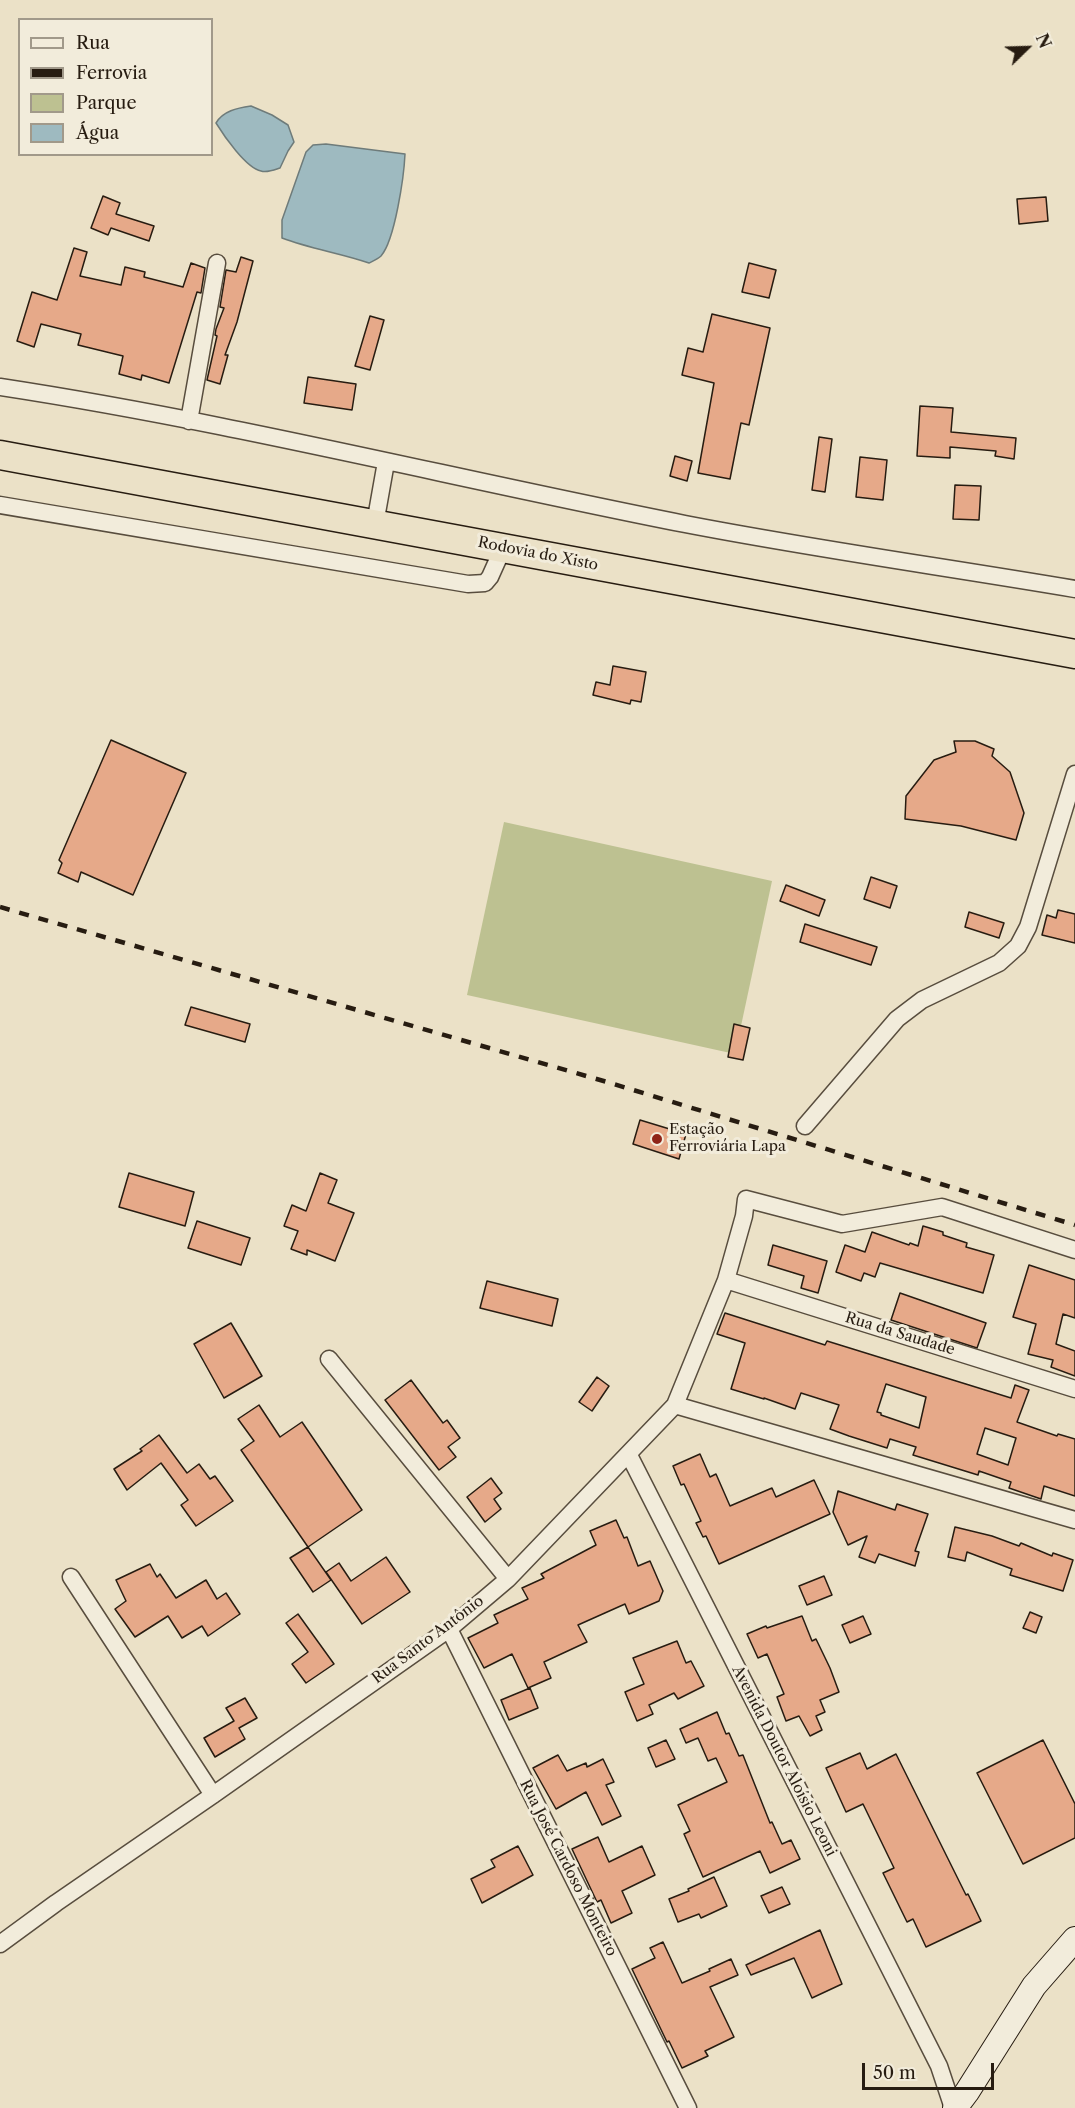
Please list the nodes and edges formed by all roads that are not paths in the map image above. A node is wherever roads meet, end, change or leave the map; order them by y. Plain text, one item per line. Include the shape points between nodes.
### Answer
1 (217, 263) dead end
2 (0, 387) edge
3 (189, 421) junction
4 (0, 455) edge
5 (386, 462) junction
6 (0, 505) edge
7 (375, 524) junction
8 (503, 548) junction
9 (1075, 589) edge
10 (1075, 654) edge
11 (1075, 774) edge
12 (805, 1126) dead end
13 (1075, 1250) edge
14 (726, 1280) junction
15 (329, 1359) dead end
16 (1075, 1389) edge
17 (675, 1405) junction
18 (629, 1455) junction
19 (1075, 1520) edge
20 (71, 1577) dead end
21 (508, 1579) junction
22 (449, 1629) junction
23 (213, 1795) junction
24 (1075, 1939) edge
25 (0, 1944) edge
26 (962, 2104) edge
27 (688, 2108) edge

1 - 3 street
2 - 3 street
3 - 5 street
4 - 7 highway, Rodovia do Xisto
5 - 7 street
5 - 9 street via 687,524
6 - 8 street via 468,584 485,583
7 - 8 highway, Rodovia do Xisto
8 - 10 highway, Rodovia do Xisto
11 - 12 street via 1028,927 1018,946 999,963 922,1000 897,1020
13 - 14 street, Rua Santo Antônio via 942,1207 842,1224 746,1199
14 - 16 street, Rua da Saudade
14 - 17 street, Rua Santo Antônio
15 - 21 street
17 - 18 street, Rua Santo Antônio
17 - 19 street
18 - 21 street, Rua Santo Antônio
18 - 26 street, Avenida Doutor Aloísio Leoni via 939,2066
20 - 23 street
21 - 22 street, Rua Santo Antônio
22 - 23 street, Rua Santo Antônio
22 - 27 street, Rua José Cardoso Monteiro
23 - 25 street, Rua Santo Antônio
24 - 26 main road via 1034,1986

